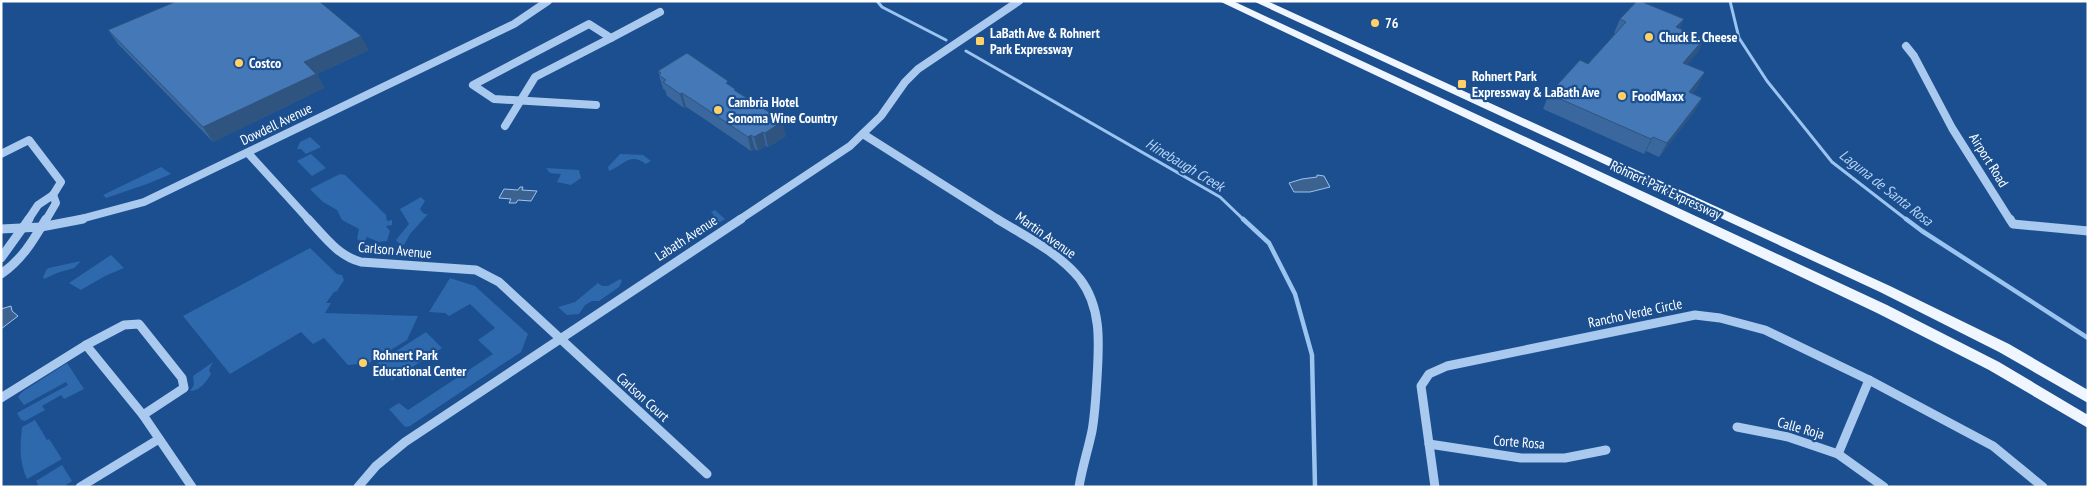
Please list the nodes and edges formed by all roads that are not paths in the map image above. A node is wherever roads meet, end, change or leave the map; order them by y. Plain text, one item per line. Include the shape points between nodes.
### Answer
1 (548, 1) edge
2 (1019, 1) edge
3 (1224, 1) edge
4 (1258, 1) edge
5 (660, 12) dead end
6 (611, 38) junction
7 (1906, 46) dead end
8 (520, 101) junction
9 (596, 105) dead end
10 (1514, 120) junction
11 (505, 126) dead end
12 (1500, 131) junction
13 (863, 134) junction
14 (248, 153) junction
15 (1, 154) edge
16 (1664, 187) junction
17 (53, 195) junction
18 (1653, 202) junction
19 (41, 227) junction
20 (22, 228) junction
21 (1, 229) edge
22 (2088, 231) edge
23 (1, 258) edge
24 (1, 274) edge
25 (560, 340) junction
26 (86, 345) junction
27 (1869, 380) junction
28 (2088, 397) edge
29 (1, 398) edge
30 (143, 415) junction
31 (2088, 422) edge
32 (1737, 427) dead end
33 (159, 439) junction
34 (1429, 444) junction
35 (1606, 450) dead end
36 (1838, 454) junction
37 (707, 474) dead end
38 (80, 487) edge
39 (192, 487) edge
40 (358, 487) edge
41 (1079, 487) edge
42 (1435, 487) edge
43 (1884, 487) edge
44 (2043, 487) edge

1 - 14 street, Dowdell Avenue via 514,24
2 - 13 street, Labath Avenue via 918,69
3 - 12 main road, Rohnert Park Expressway
4 - 10 main road, Rohnert Park Expressway
5 - 6 street
6 - 8 street via 535,77
6 - 8 street via 589,24 474,85 494,99
7 - 22 street, Airport Road via 1952,128 2013,224
8 - 9 street
8 - 11 street
10 - 12 main road
10 - 16 main road, Rohnert Park Expressway
12 - 18 main road, Rohnert Park Expressway
13 - 25 street, Labath Avenue via 850,146
13 - 41 street, Martin Avenue via 1053,254 1067,264 1089,293 1097,313 1100,335 1093,424
14 - 19 street, Dowdell Avenue via 144,202 102,215
14 - 25 street, Carlson Avenue via 314,227 349,259 476,270 498,282
15 - 17 street via 29,140 61,182
16 - 18 main road
16 - 28 main road, Rohnert Park Expressway via 1950,320
17 - 19 street via 56,203
17 - 20 street via 38,205
18 - 31 main road, Rohnert Park Expressway via 1942,338
19 - 20 street, Dowdell Avenue
19 - 24 street via 15,264
20 - 21 street, Dowdell Avenue
20 - 23 street
25 - 37 street, Carlson Court
25 - 40 street, Labath Avenue via 405,442 376,466
26 - 29 street
26 - 30 street
26 - 30 street via 124,325 139,324 182,378 184,388
27 - 34 street, Rancho Verde Circle via 1765,330 1695,315 1448,366 1428,374 1421,386
27 - 36 street, Calle Roja
27 - 44 street, Rancho Verde Circle via 1993,446
30 - 33 street
32 - 36 street, Calle Roja via 1788,437
33 - 38 street
33 - 39 street
34 - 35 street, Corte Rosa via 1521,458 1565,458
34 - 42 street, Rancho Verde Circle
36 - 43 street

